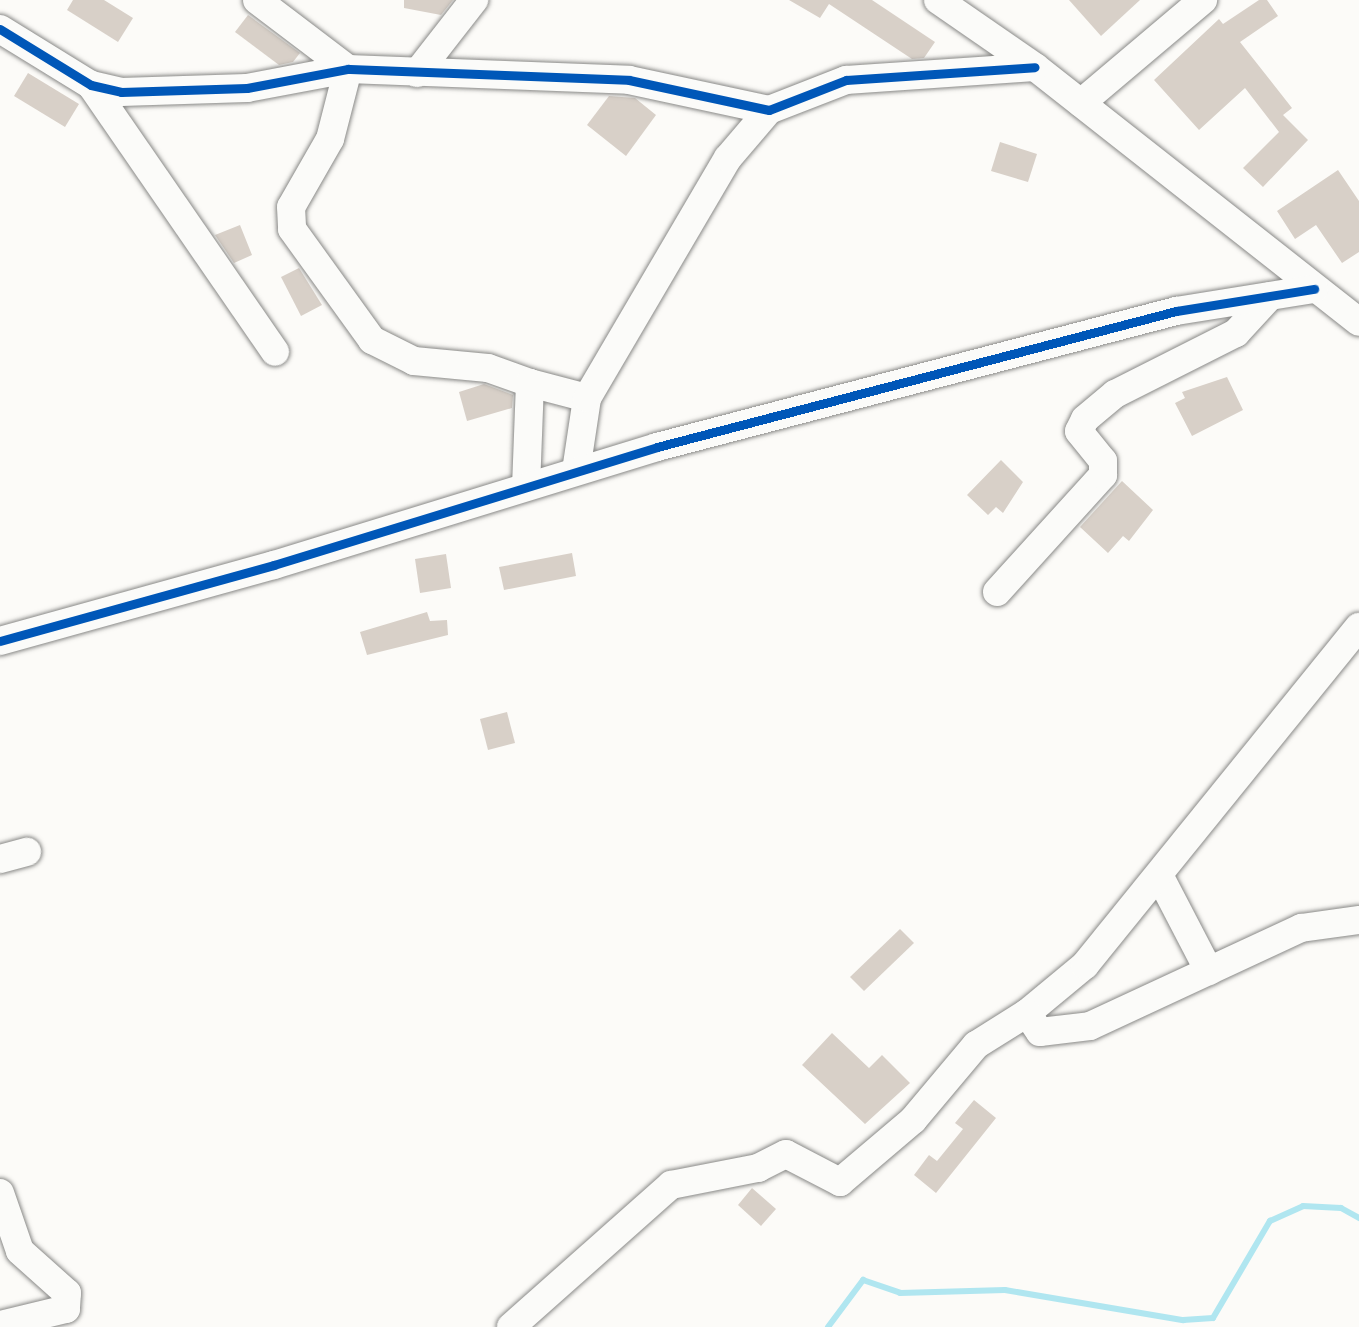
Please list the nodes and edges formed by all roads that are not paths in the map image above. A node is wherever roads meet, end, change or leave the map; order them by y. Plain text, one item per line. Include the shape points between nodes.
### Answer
1 (257, 0) edge
2 (474, 0) edge
3 (937, 0) edge
4 (1203, 0) edge
5 (0, 29) edge
6 (1035, 67) junction
7 (348, 69) junction
8 (417, 73) junction
9 (91, 85) junction
10 (1081, 103) junction
11 (769, 110) junction
12 (1314, 289) junction
13 (1270, 296) junction
14 (1359, 322) edge
15 (275, 352) dead end
16 (530, 383) junction
17 (587, 398) junction
18 (576, 471) junction
19 (526, 486) junction
20 (997, 592) dead end
21 (1359, 627) edge
22 (0, 641) edge
23 (27, 852) dead end
24 (0, 859) edge
25 (1160, 877) junction
26 (1359, 920) edge
27 (1209, 971) junction
28 (1027, 1013) junction
29 (0, 1193) edge
30 (0, 1325) edge
31 (511, 1327) edge

1 - 7 street
2 - 8 street
3 - 6 street
4 - 10 street
5 - 9 street
6 - 10 street
6 - 11 street via 846,80
7 - 8 street
7 - 9 street via 247,88 121,92
7 - 16 street via 330,139 291,207 292,229 372,341 414,361 488,368
8 - 11 street via 629,80
9 - 15 street
10 - 12 street
11 - 17 street via 721,169
12 - 13 street
12 - 14 street
13 - 18 street via 1059,340
13 - 20 street via 1236,332 1150,374 1085,419 1079,431 1103,461 1103,475
16 - 17 street
16 - 19 street
17 - 18 street
18 - 19 street
19 - 22 street via 274,565
21 - 25 street
23 - 24 street
25 - 27 street
25 - 28 street via 1084,965
26 - 27 street via 1301,928
27 - 28 street via 1146,1005 1069,1032 1040,1032
28 - 31 street via 976,1045 913,1120 841,1182 786,1154 758,1168 671,1185
29 - 30 street via 20,1251 67,1293 66,1309

